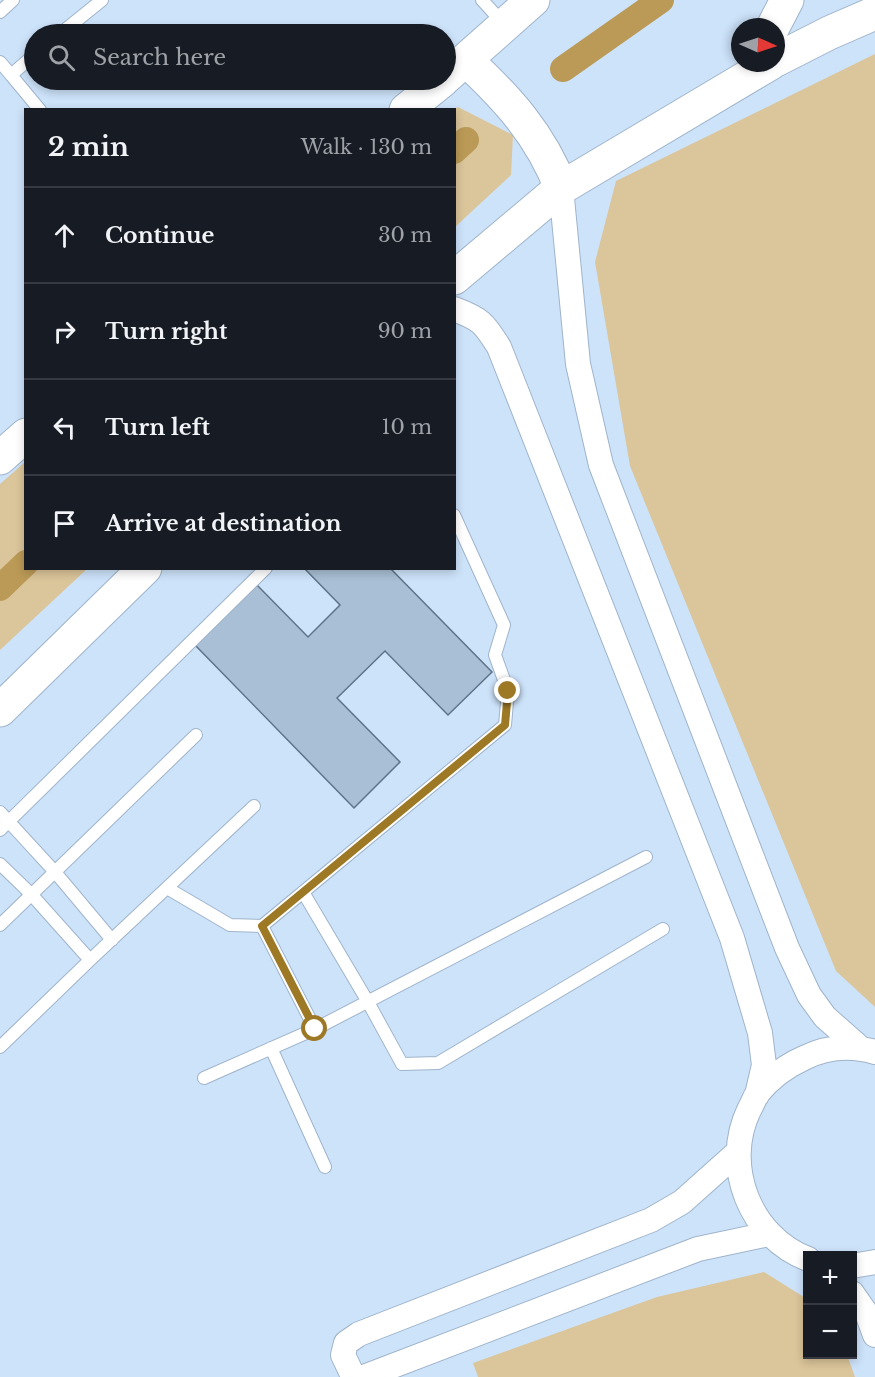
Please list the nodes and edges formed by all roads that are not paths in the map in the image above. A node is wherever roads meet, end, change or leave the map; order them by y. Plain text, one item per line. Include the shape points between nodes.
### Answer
1 (13, 0) edge
2 (102, 0) edge
3 (482, 0) edge
4 (532, 0) edge
5 (787, 0) edge
6 (0, 12) edge
7 (875, 14) edge
8 (778, 18) edge
9 (72, 24) edge
10 (505, 25) junction
11 (785, 54) edge
12 (0, 62) edge
13 (24, 64) edge
14 (456, 68) edge
15 (752, 72) edge
16 (456, 74) edge
17 (11, 75) junction
18 (430, 90) edge
19 (38, 108) edge
20 (408, 108) edge
21 (561, 188) junction
22 (456, 276) edge
23 (456, 310) edge
24 (24, 437) edge
25 (0, 458) edge
26 (456, 519) edge
27 (143, 570) edge
28 (264, 570) edge
29 (0, 710) edge
30 (196, 735) dead end
31 (254, 806) dead end
32 (3, 821) edge
33 (646, 857) dead end
34 (0, 864) edge
35 (55, 872) junction
36 (167, 888) junction
37 (303, 892) junction
38 (31, 894) junction
39 (0, 925) edge
40 (262, 926) junction
41 (663, 929) dead end
42 (112, 940) junction
43 (90, 960) junction
44 (368, 1002) junction
45 (315, 1029) junction
46 (0, 1047) edge
47 (271, 1048) junction
48 (867, 1049) edge
49 (204, 1078) dead end
50 (757, 1095) junction
51 (738, 1152) junction
52 (325, 1167) dead end
53 (769, 1234) junction
54 (803, 1257) edge
55 (875, 1262) edge
56 (857, 1265) edge
57 (857, 1300) edge
58 (875, 1335) edge
59 (358, 1377) edge
60 (364, 1377) edge

1 - 6 lane
2 - 9 lane
3 - 10 lane
4 - 10 main road
5 - 8 main road
7 - 11 main road
10 - 14 main road
12 - 17 lane
13 - 17 lane
15 - 21 main road
16 - 21 main road via 518,112
17 - 19 lane
18 - 20 main road
21 - 22 main road
21 - 48 street via 578,363 601,465 787,948 825,1017
23 - 50 street via 486,326 499,347 732,938 760,1033 764,1065
24 - 25 main road
26 - 37 lane via 504,625 495,655 508,691 505,725
27 - 29 main road
28 - 32 lane
30 - 35 lane
31 - 36 lane
32 - 35 lane
33 - 44 lane
34 - 38 lane
35 - 38 lane
35 - 42 lane
36 - 40 lane via 230,925
36 - 42 lane
37 - 40 lane
37 - 44 lane
38 - 39 lane
38 - 43 lane
40 - 45 lane
41 - 44 lane via 438,1063 402,1064
42 - 43 lane
43 - 46 lane
44 - 45 lane
45 - 47 lane
47 - 49 lane
47 - 52 lane
48 - 50 street via 820,1050 785,1067
50 - 51 street via 744,1122
51 - 53 street via 740,1182 751,1210
51 - 59 street via 682,1202 651,1220 359,1334 346,1343 343,1355 352,1374
53 - 54 street
53 - 60 street via 698,1249
55 - 56 street
57 - 58 street

